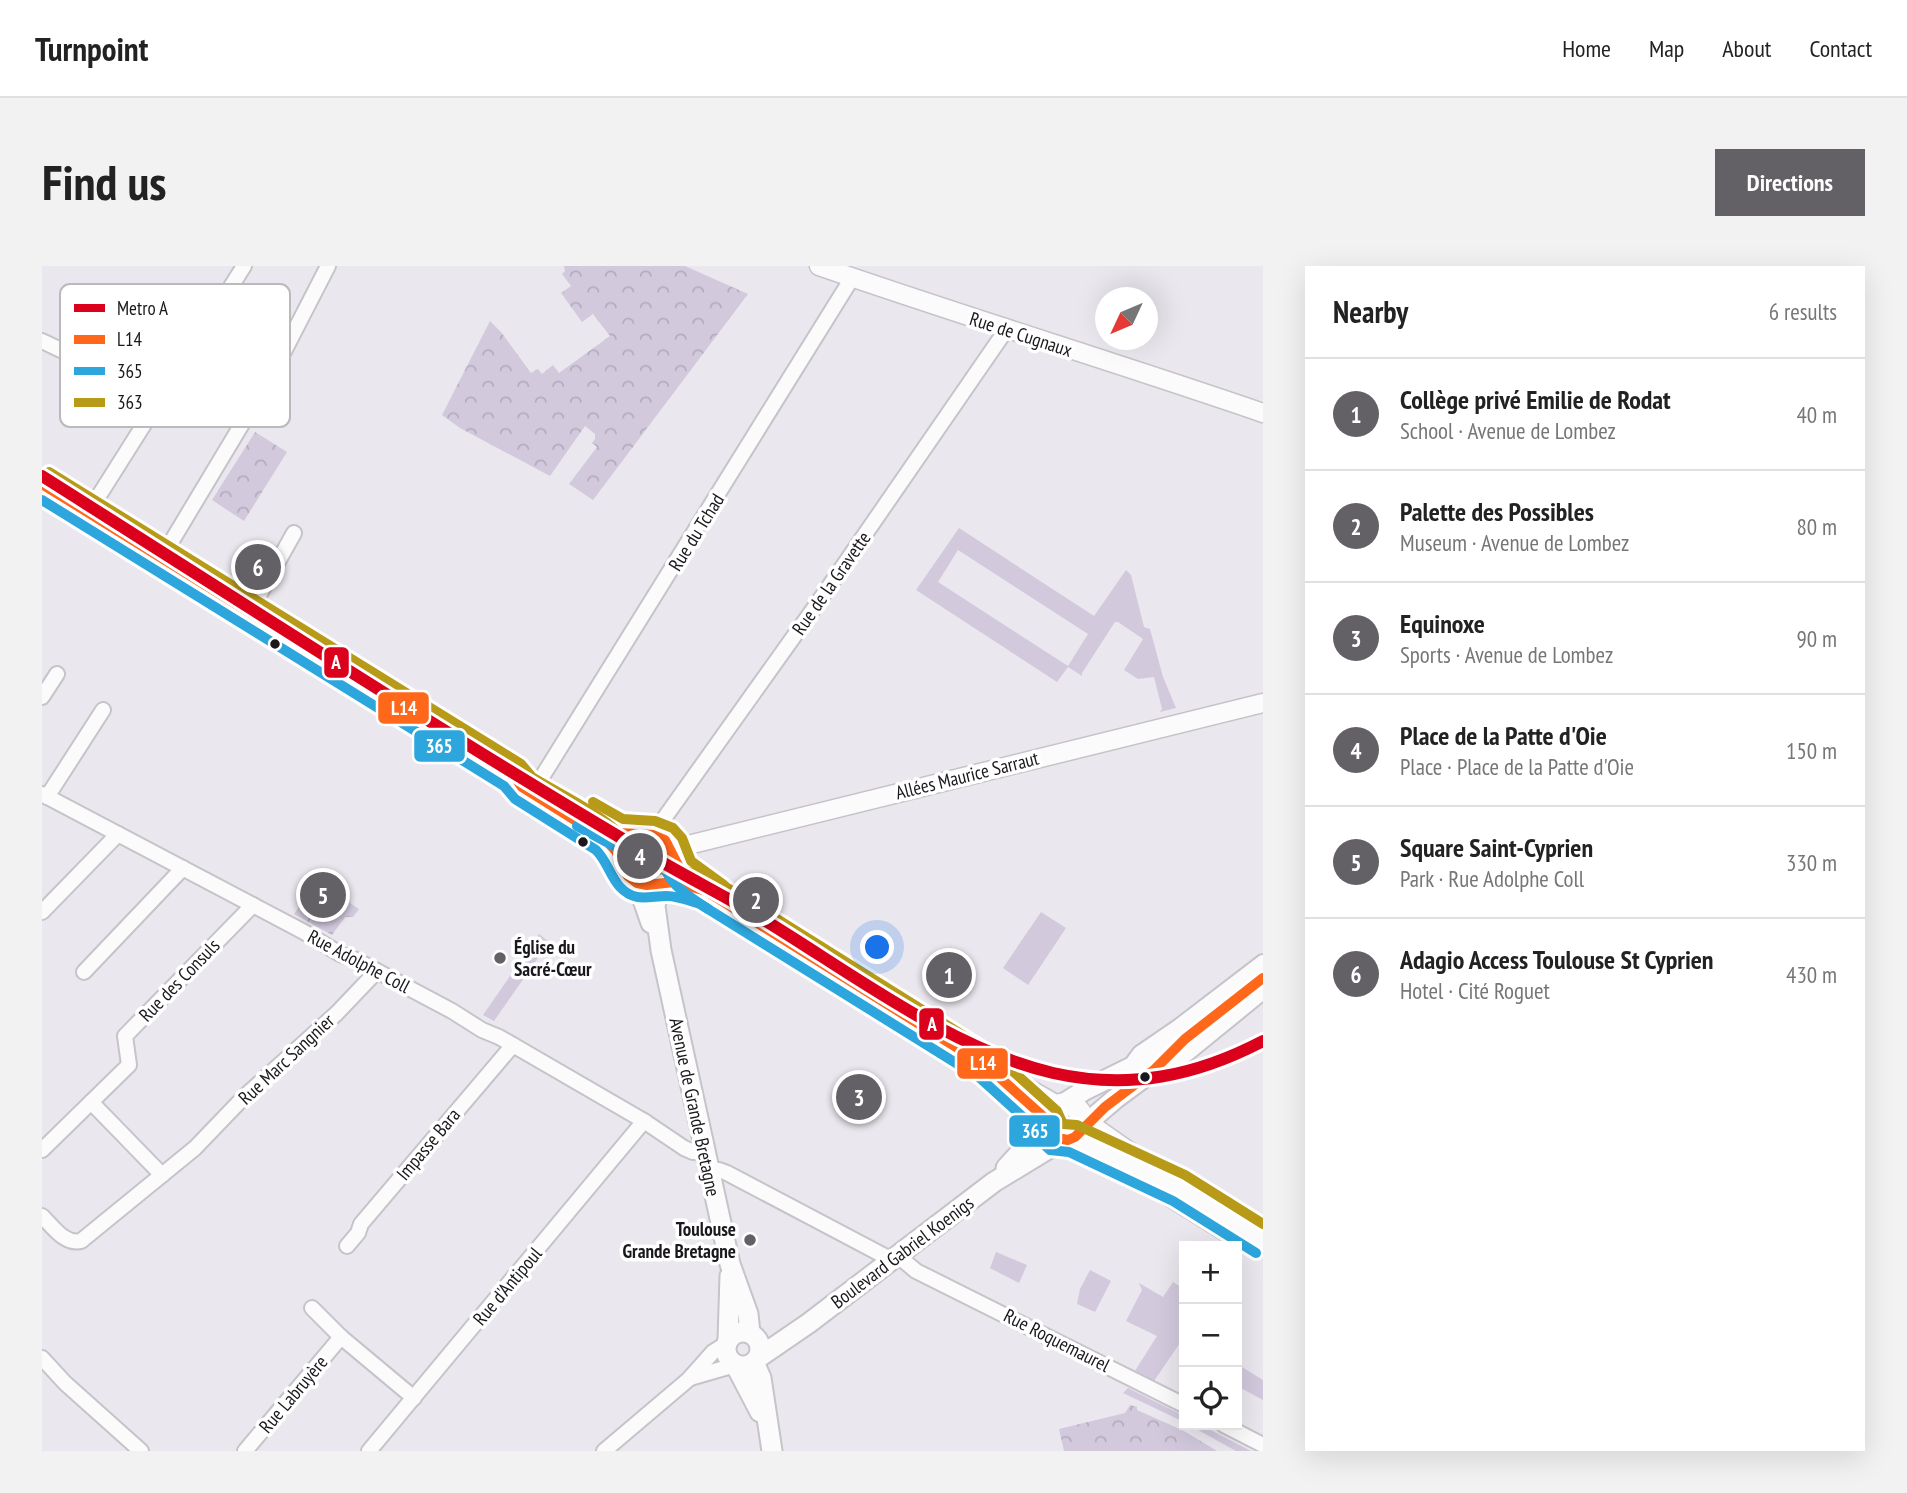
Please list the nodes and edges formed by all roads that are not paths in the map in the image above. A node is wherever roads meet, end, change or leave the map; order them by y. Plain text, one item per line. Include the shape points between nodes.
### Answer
1 (244, 266) edge
2 (328, 266) edge
3 (827, 267) edge
4 (852, 278) junction
5 (233, 284) edge
6 (1006, 330) junction
7 (290, 340) edge
8 (42, 341) edge
9 (60, 350) edge
10 (1263, 413) edge
11 (142, 427) edge
12 (240, 427) edge
13 (42, 484) edge
14 (88, 513) junction
15 (294, 533) dead end
16 (161, 559) junction
17 (249, 612) junction
18 (57, 674) dead end
19 (42, 697) edge
20 (1263, 704) edge
21 (103, 710) dead end
22 (514, 776) junction
23 (537, 785) junction
24 (45, 796) edge
25 (118, 834) junction
26 (646, 835) junction
27 (673, 855) junction
28 (622, 860) junction
29 (183, 868) junction
30 (633, 880) junction
31 (660, 883) junction
32 (706, 891) junction
33 (253, 905) junction
34 (42, 912) edge
35 (661, 950) junction
36 (1263, 962) edge
37 (377, 971) junction
38 (84, 972) dead end
39 (1263, 978) edge
40 (1263, 992) edge
41 (1185, 1039) junction
42 (513, 1045) junction
43 (1129, 1069) junction
44 (1154, 1070) junction
45 (91, 1102) junction
46 (1053, 1113) junction
47 (644, 1121) junction
48 (1077, 1130) junction
49 (702, 1144) junction
50 (42, 1150) edge
51 (709, 1171) junction
52 (1142, 1171) junction
53 (162, 1175) junction
54 (994, 1182) junction
55 (1179, 1188) junction
56 (42, 1216) edge
57 (1243, 1228) junction
58 (1263, 1241) edge
59 (347, 1246) dead end
60 (900, 1254) junction
61 (730, 1264) junction
62 (312, 1308) dead end
63 (809, 1323) junction
64 (752, 1334) junction
65 (341, 1337) junction
66 (727, 1342) junction
67 (42, 1358) edge
68 (746, 1363) junction
69 (688, 1379) junction
70 (414, 1398) junction
71 (1179, 1402) edge
72 (1234, 1430) edge
73 (1263, 1445) edge
74 (141, 1451) edge
75 (245, 1451) edge
76 (369, 1451) edge
77 (604, 1451) edge
78 (772, 1451) edge

1 - 5 street
2 - 7 street
3 - 4 street, Rue de Cugnaux
4 - 6 street, Rue de Cugnaux
4 - 23 street, Rue du Tchad
6 - 10 street, Rue de Cugnaux
6 - 26 street, Rue de la Gravette via 817,604
8 - 9 street
11 - 14 street
12 - 16 street
13 - 14 main road
14 - 16 main road
15 - 17 street
16 - 17 main road
17 - 22 main road
18 - 19 street
20 - 27 street, Allées Maurice Sarraut
21 - 24 street
22 - 23 main road
22 - 28 main road via 522,787 610,844
23 - 26 main road via 610,830
24 - 25 street, Rue Adolphe Coll
25 - 29 street, Rue Adolphe Coll
25 - 34 street
26 - 27 main road via 661,837
26 - 28 main road via 626,846
27 - 31 main road via 671,873
27 - 32 main road
28 - 30 main road
29 - 33 street, Rue Adolphe Coll
29 - 38 street
30 - 31 main road via 645,886
30 - 35 main road, Avenue de Grande Bretagne
31 - 32 main road
31 - 35 main road, Avenue de Grande Bretagne via 655,906
32 - 46 main road via 988,1066
33 - 37 street, Rue Adolphe Coll
33 - 45 street, Rue des Consuls via 125,1036 129,1065
35 - 49 main road, Avenue de Grande Bretagne
36 - 43 street, Boulevard Gabriel Koenigs via 1140,1053
37 - 42 street, Rue Adolphe Coll
37 - 53 street, Rue Marc Sangnier
39 - 41 main road, Boulevard Gabriel Koenigs
40 - 44 street, Boulevard Gabriel Koenigs via 1188,1053
41 - 43 main road, Boulevard Gabriel Koenigs
41 - 44 main road, Boulevard Gabriel Koenigs
42 - 47 street, Rue Adolphe Coll
42 - 59 street, Impasse Bara via 360,1224
43 - 46 main road, Boulevard Gabriel Koenigs
44 - 48 main road, Boulevard Gabriel Koenigs
45 - 50 street
45 - 53 street
46 - 48 main road via 1075,1108
46 - 48 main road via 1052,1135
46 - 54 main road, Boulevard Gabriel Koenigs
47 - 49 street, Rue Adolphe Coll via 693,1152
47 - 70 street, Rue d'Antipoul
48 - 52 main road
48 - 54 main road, Boulevard Gabriel Koenigs
48 - 55 main road
49 - 51 main road, Avenue de Grande Bretagne
51 - 60 street, Rue Roquemaurel via 727,1173
51 - 61 main road, Avenue de Grande Bretagne
52 - 55 main road
52 - 57 street via 1145,1183 1225,1233
53 - 56 street, Rue Marc Sangnier via 81,1241 65,1239
54 - 60 main road, Boulevard Gabriel Koenigs
55 - 57 main road
57 - 58 main road
60 - 63 main road, Boulevard Gabriel Koenigs
60 - 71 street, Rue Roquemaurel via 904,1263
61 - 64 main road, Avenue de Grande Bretagne
61 - 66 main road, Avenue de Grande Bretagne
62 - 65 street, Rue Labruyère
63 - 64 main road, Boulevard Gabriel Koenigs
63 - 68 main road, Boulevard Gabriel Koenigs
64 - 66 main road via 740,1332
64 - 68 main road via 760,1345
65 - 70 street, Rue Labruyère
65 - 75 street, Rue Labruyère
66 - 68 main road via 727,1356
66 - 69 street
67 - 74 street
68 - 69 street
68 - 78 main road via 761,1378
69 - 77 street
70 - 76 street, Rue d'Antipoul
72 - 73 street

